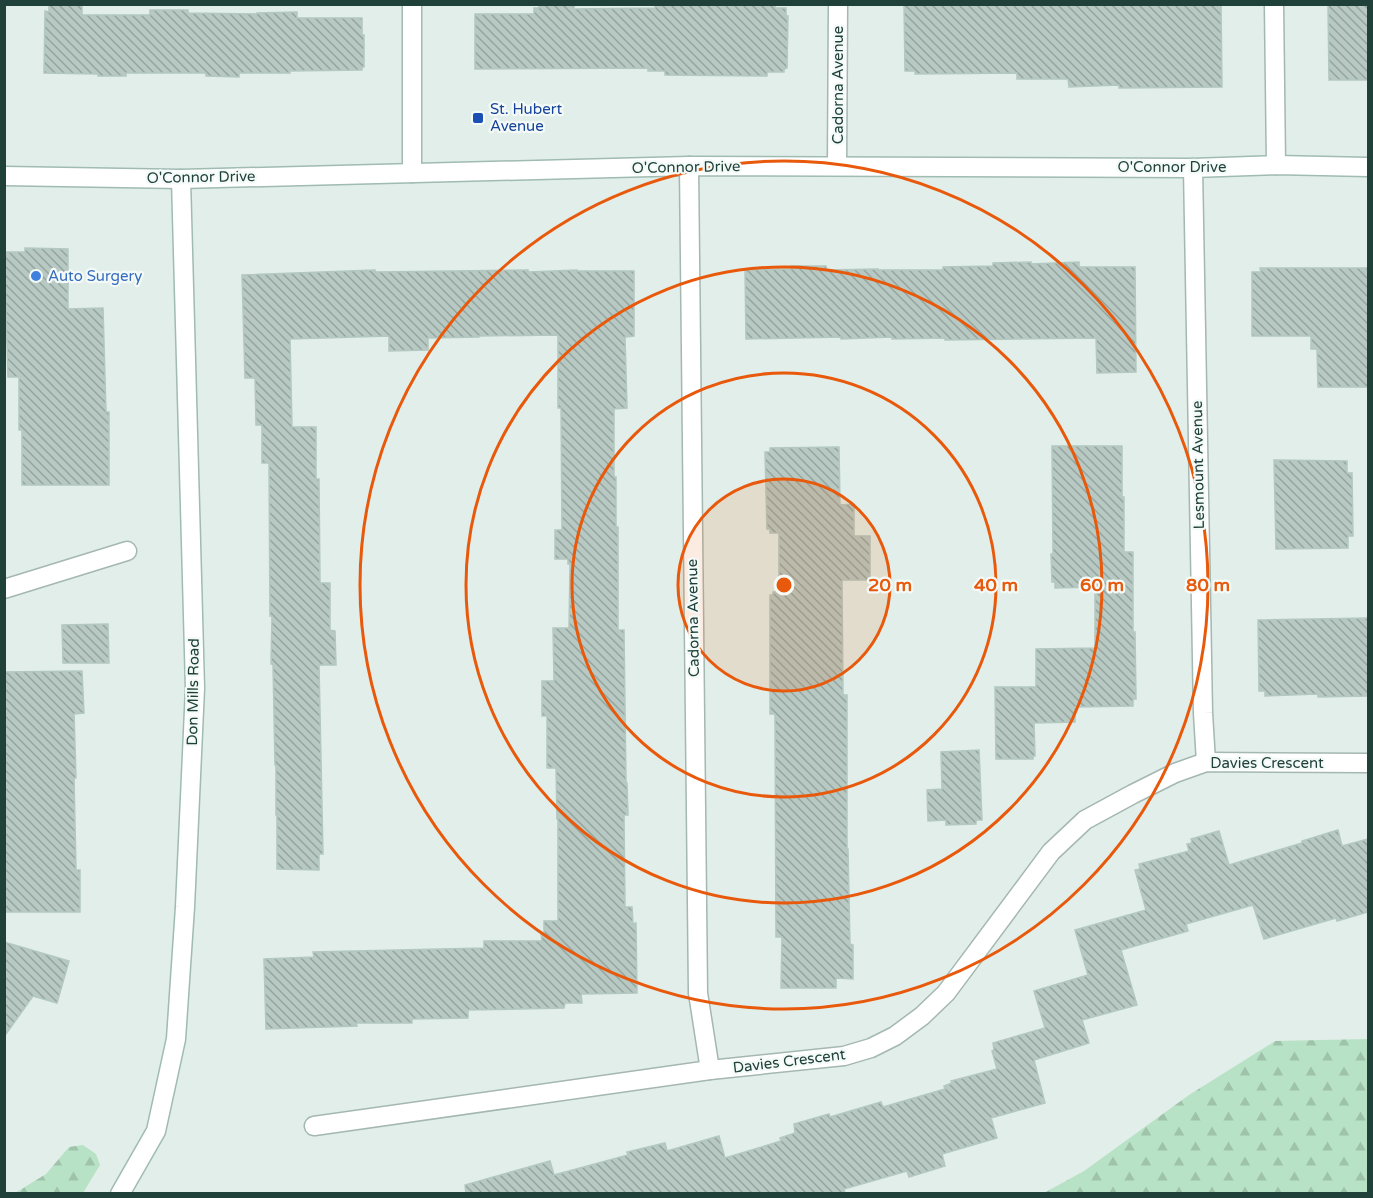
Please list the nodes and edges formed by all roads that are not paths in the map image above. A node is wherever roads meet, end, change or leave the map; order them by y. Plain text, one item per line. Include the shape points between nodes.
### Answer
1 (412, 4) edge
2 (838, 4) edge
3 (1274, 4) edge
4 (837, 165) junction
5 (1276, 165) junction
6 (689, 166) junction
7 (1368, 167) edge
8 (1193, 168) junction
9 (412, 173) junction
10 (4, 176) edge
11 (181, 179) junction
12 (127, 551) dead end
13 (4, 589) edge
14 (1206, 762) junction
15 (1368, 763) edge
16 (710, 1070) junction
17 (314, 1126) dead end
18 (120, 1194) edge

1 - 9 street
2 - 4 street, Cadorna Avenue
3 - 5 street
4 - 6 street, O'Connor Drive
4 - 8 street, O'Connor Drive
5 - 7 street, O'Connor Drive
5 - 8 street, O'Connor Drive
6 - 9 street, O'Connor Drive
6 - 16 street, Cadorna Avenue via 698,993
8 - 14 street, Lesmount Avenue
9 - 11 street, O'Connor Drive
10 - 11 street, O'Connor Drive
11 - 18 street, Don Mills Road via 195,688 185,908 176,1039 156,1131
12 - 13 street
14 - 15 street, Davies Crescent
14 - 16 street, Davies Crescent via 1175,773 1085,820 1051,852 946,993 895,1036 844,1056
16 - 17 street, Davies Crescent

